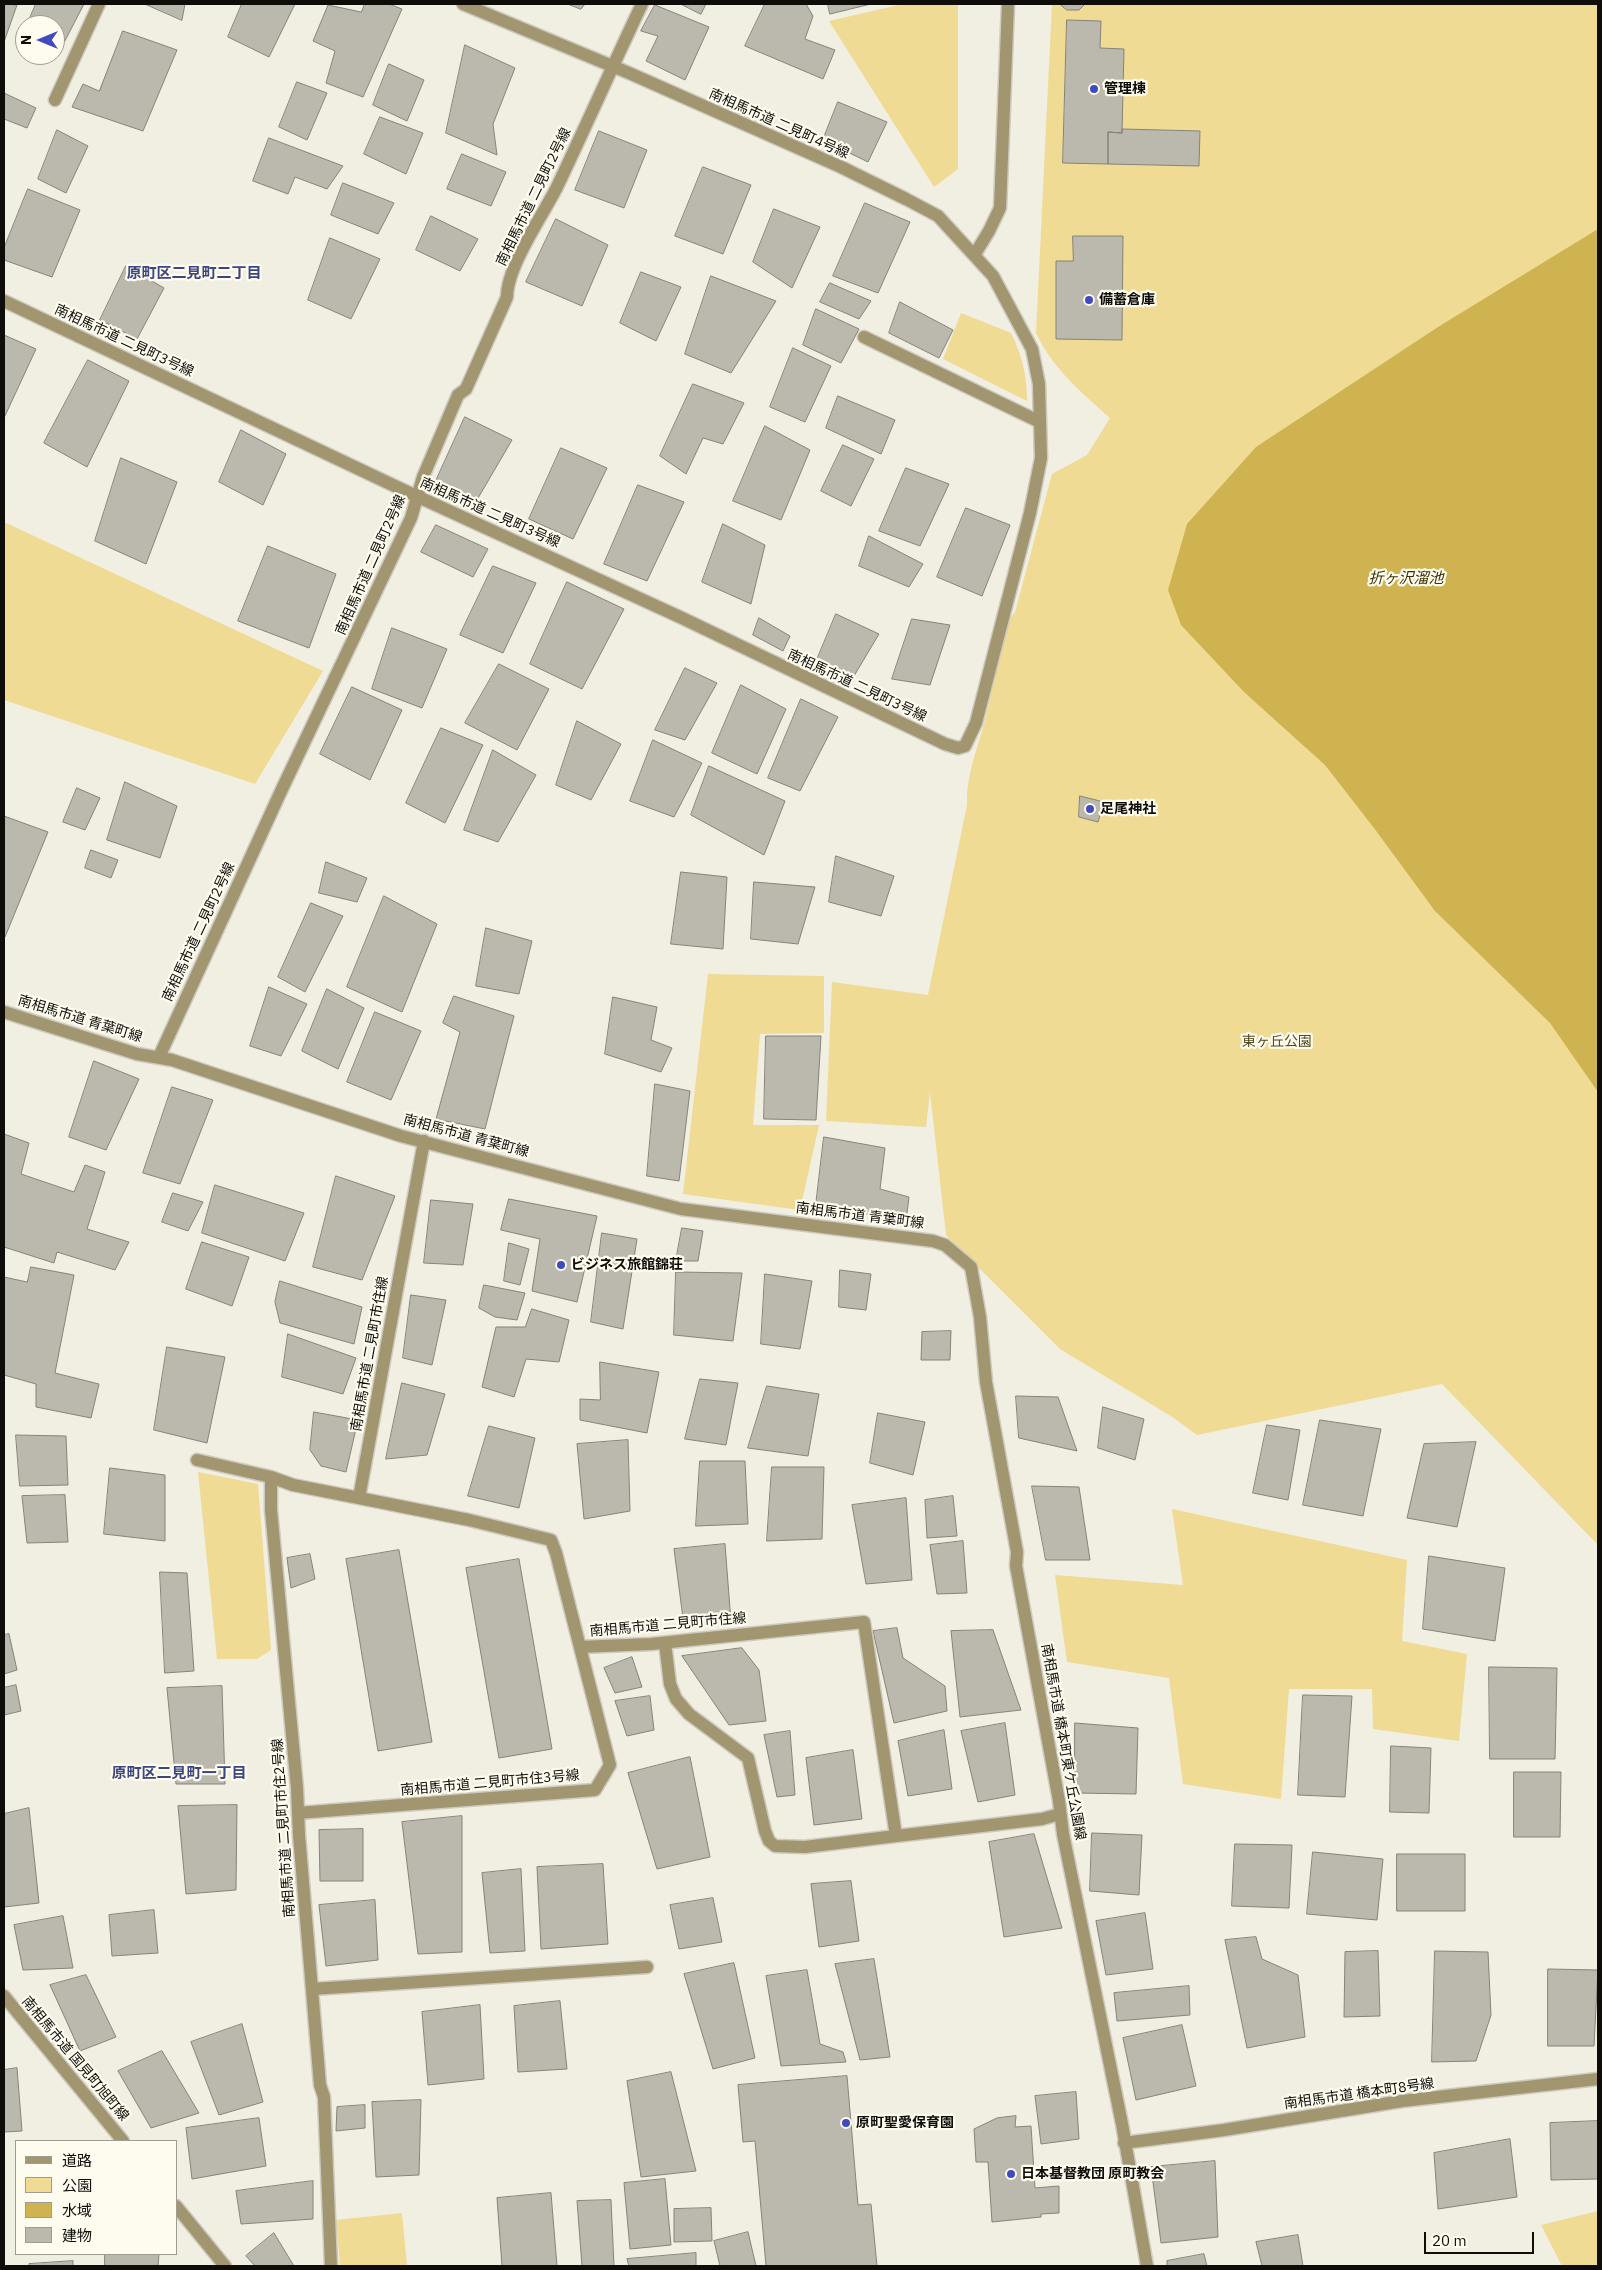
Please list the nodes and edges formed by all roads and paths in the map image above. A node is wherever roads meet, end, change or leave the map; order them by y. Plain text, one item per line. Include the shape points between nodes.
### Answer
1 (99, 4) edge
2 (463, 4) edge
3 (642, 4) edge
4 (1008, 4) edge
5 (612, 68) junction
6 (55, 100) dead end
7 (975, 254) junction
8 (4, 301) edge
9 (864, 337) dead end
10 (1040, 422) junction
11 (418, 497) junction
12 (965, 746) joint
13 (4, 1012) edge
14 (159, 1057) junction
15 (424, 1142) junction
16 (933, 1241) joint
17 (197, 1460) dead end
18 (271, 1477) junction
19 (359, 1498) junction
20 (665, 1643) junction
21 (580, 1648) junction
22 (298, 1813) junction
23 (1060, 1814) junction
24 (896, 1836) junction
25 (647, 1967) dead end
26 (312, 1989) junction
27 (4, 1996) edge
28 (1598, 2079) edge
29 (123, 2140) edge
30 (1124, 2143) junction
31 (178, 2208) edge
32 (225, 2266) edge
33 (331, 2266) edge
34 (1147, 2266) edge

1 - 6 street
2 - 5 street, 南相馬市道 二見町4号線
3 - 5 street, 南相馬市道 二見町2号線
4 - 7 street via 1000,208
5 - 7 street, 南相馬市道 二見町4号線 via 906,199 938,216
5 - 11 street, 南相馬市道 二見町2号線 via 518,261 507,288 507,297 466,389 458,395 423,477
7 - 10 street, 南相馬市道 二見町4号線 via 993,276 1028,339 1039,384
8 - 11 street, 南相馬市道 二見町3号線
9 - 10 street
10 - 12 street, 南相馬市道 二見町4号線 via 1041,458 1030,513 976,723
11 - 12 street, 南相馬市道 二見町3号線 via 673,613 945,744 958,748
11 - 14 street, 南相馬市道 二見町2号線
13 - 14 street, 南相馬市道 青葉町線 via 137,1054
14 - 15 street, 南相馬市道 青葉町線
15 - 16 street, 南相馬市道 青葉町線 via 680,1209
15 - 19 street, 南相馬市道 二見町市住線
16 - 23 street, 南相馬市道 橋本町東ケ丘公園線 via 945,1245 971,1267 974,1279 986,1382
17 - 18 street
18 - 19 street via 293,1485
18 - 22 street, 南相馬市道 二見町市住2号線 via 271,1510
19 - 21 street, 南相馬市道 二見町市住線 via 551,1540
20 - 21 street, 南相馬市道 二見町市住線
20 - 24 street via 670,1684 676,1699 689,1714 748,1758 769,1841 775,1846 805,1847
20 - 24 street, 南相馬市道 二見町市住線 via 864,1622
21 - 22 street, 南相馬市道 二見町市住3号線 via 610,1765 595,1790
22 - 26 street, 南相馬市道 二見町市住2号線
23 - 24 street via 1042,1819
23 - 30 street, 南相馬市道 橋本町東ケ丘公園線
25 - 26 street
26 - 33 street, 南相馬市道 二見町市住2号線 via 320,2085 324,2097
27 - 29 street, 南相馬市道 国見町旭町線
28 - 30 street, 南相馬市道 橋本町8号線 via 1402,2101
30 - 34 street, 南相馬市道 橋本町東ケ丘公園線
31 - 32 street

